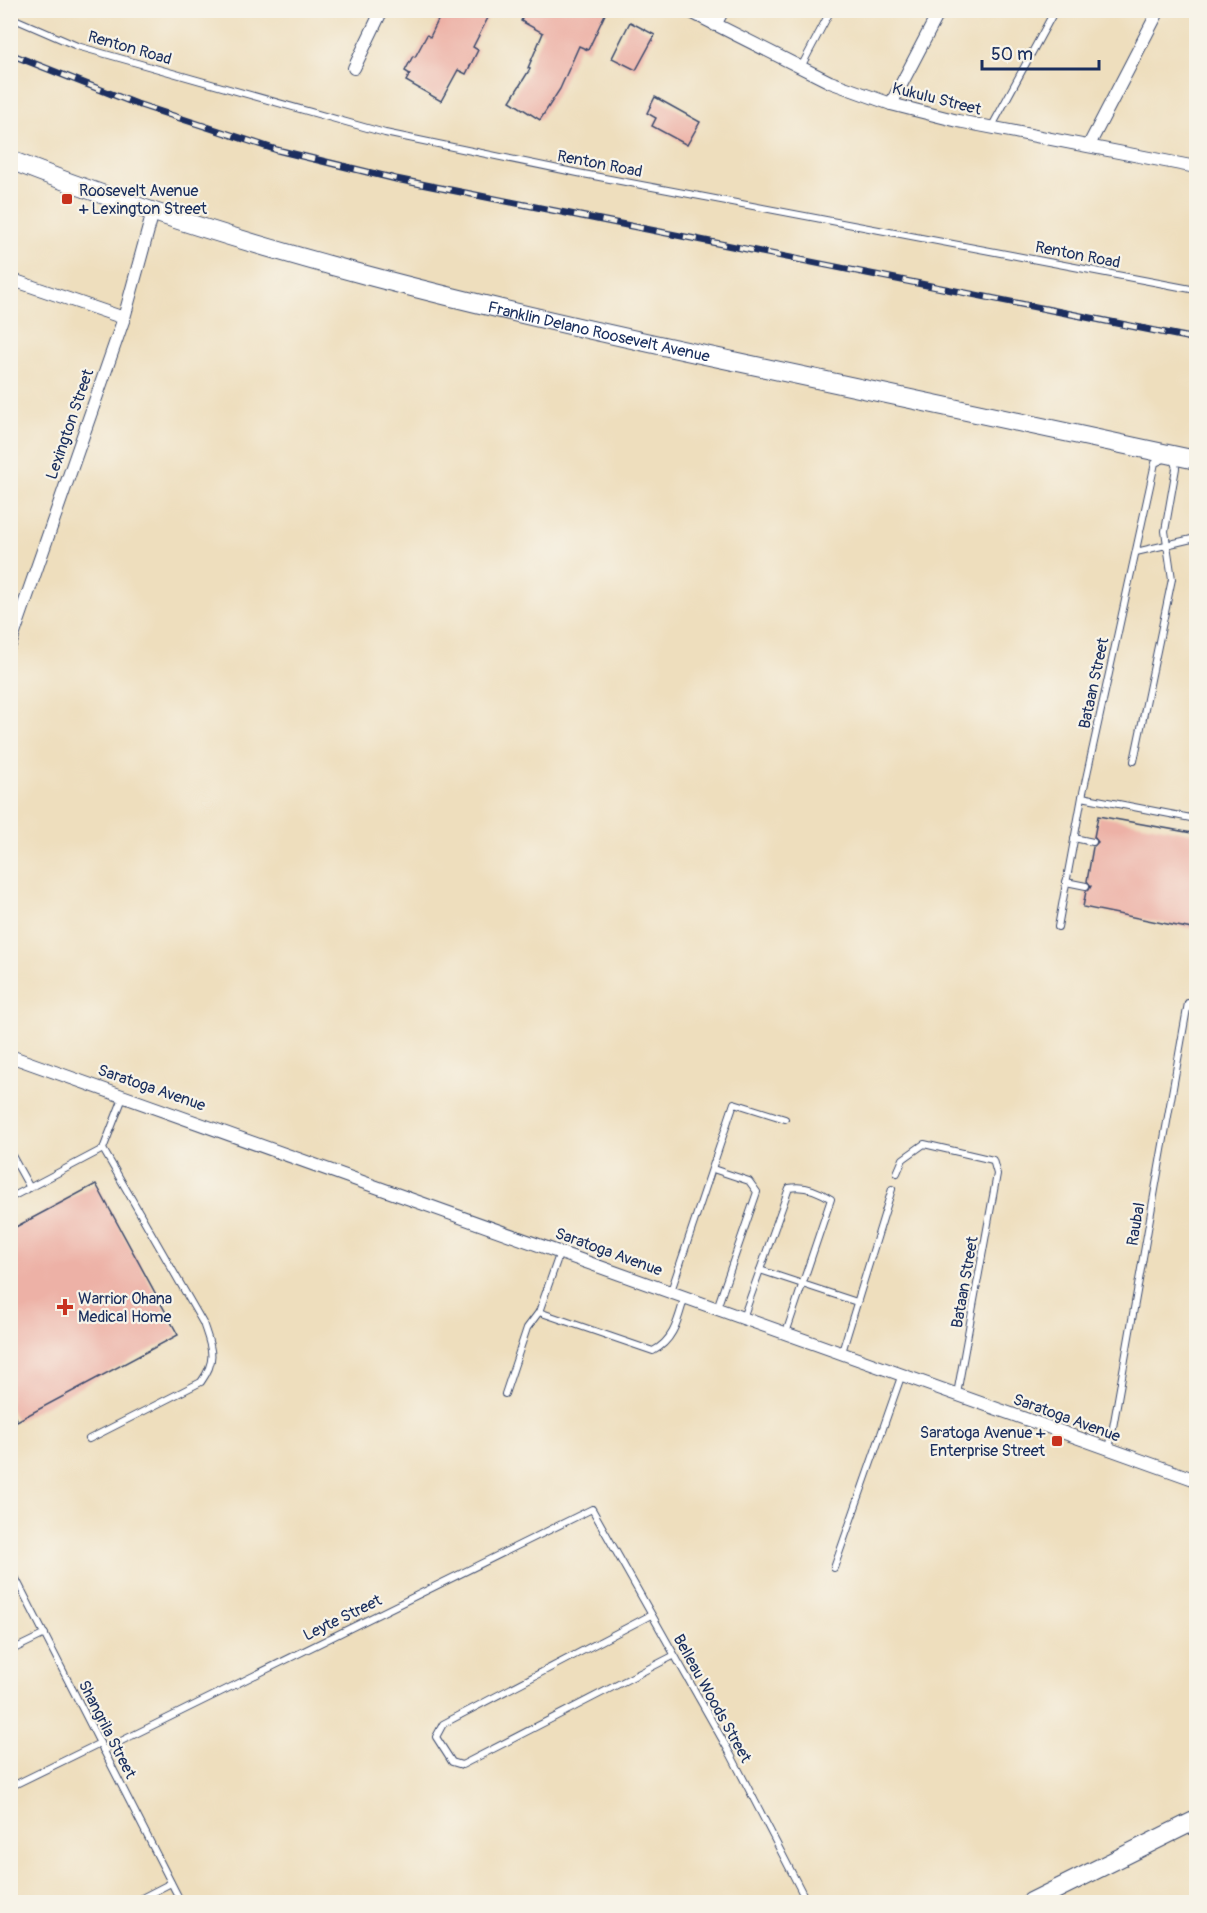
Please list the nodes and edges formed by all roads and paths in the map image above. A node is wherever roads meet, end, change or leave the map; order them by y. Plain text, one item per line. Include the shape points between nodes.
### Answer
1 (382, 10) edge
2 (687, 10) edge
3 (723, 10) edge
4 (831, 10) edge
5 (940, 10) edge
6 (1055, 10) edge
7 (1159, 10) edge
8 (10, 17) edge
9 (715, 25) junction
10 (801, 67) junction
11 (354, 68) dead end
12 (891, 104) junction
13 (991, 128) junction
14 (1089, 146) junction
15 (10, 160) edge
16 (1197, 167) edge
17 (153, 212) junction
18 (10, 279) edge
19 (1197, 290) edge
20 (123, 318) junction
21 (1171, 455) junction
22 (1197, 460) edge
23 (1197, 538) edge
24 (1167, 545) junction
25 (1136, 552) junction
26 (12, 638) edge
27 (1134, 761) dead end
28 (1082, 797) junction
29 (1197, 819) edge
30 (1074, 838) junction
31 (1094, 842) dead end
32 (1066, 882) junction
33 (1086, 886) dead end
34 (1058, 927) dead end
35 (1188, 1003) dead end
36 (10, 1056) edge
37 (124, 1095) junction
38 (785, 1119) dead end
39 (103, 1149) junction
40 (10, 1152) edge
41 (713, 1169) junction
42 (897, 1173) dead end
43 (30, 1188) junction
44 (892, 1189) dead end
45 (10, 1198) edge
46 (560, 1251) junction
47 (760, 1270) junction
48 (804, 1284) junction
49 (671, 1291) junction
50 (685, 1296) junction
51 (857, 1302) junction
52 (717, 1308) junction
53 (539, 1312) junction
54 (743, 1318) junction
55 (786, 1333) junction
56 (842, 1352) junction
57 (902, 1374) junction
58 (505, 1394) dead end
59 (957, 1395) junction
60 (89, 1439) dead end
61 (1109, 1450) junction
62 (1197, 1480) edge
63 (592, 1509) joint
64 (10, 1567) edge
65 (834, 1568) dead end
66 (651, 1615) junction
67 (45, 1634) junction
68 (10, 1651) edge
69 (673, 1656) junction
70 (102, 1747) junction
71 (10, 1787) edge
72 (1197, 1820) edge
73 (171, 1883) junction
74 (134, 1902) edge
75 (181, 1902) edge
76 (807, 1902) edge
77 (1031, 1902) edge

1 - 11 street
2 - 9 street, Kukulu Street
3 - 9 street
4 - 10 lane
5 - 12 street
6 - 13 lane
7 - 14 street
8 - 19 lane, Renton Road via 77,46 385,133
9 - 10 street, Kukulu Street
10 - 12 street, Kukulu Street
12 - 13 street, Kukulu Street
13 - 14 street, Kukulu Street
14 - 16 street, Kukulu Street
15 - 17 main road, Franklin Delano Roosevelt Avenue
17 - 20 street, Lexington Street
17 - 21 main road, Franklin Delano Roosevelt Avenue via 362,274 574,327
18 - 20 street
20 - 26 street, Lexington Street
21 - 22 main road, Franklin Delano Roosevelt Avenue
21 - 24 lane via 1176,468 1165,524
21 - 25 lane, Bataan Street via 1155,463
23 - 24 lane
24 - 25 lane
24 - 27 lane via 1172,579
25 - 28 lane, Bataan Street
28 - 29 lane
28 - 30 lane, Bataan Street
30 - 31 lane
30 - 32 lane, Bataan Street
32 - 33 lane
32 - 34 lane, Bataan Street
35 - 61 lane, Raubal
36 - 37 street, Saratoga Avenue
37 - 39 lane
37 - 46 street, Saratoga Avenue
38 - 41 lane via 734,1103
39 - 43 lane
39 - 60 lane via 203,1323 211,1348 210,1369 201,1382
40 - 43 lane
41 - 49 lane
41 - 52 lane via 749,1180 757,1192
42 - 59 lane, Bataan Street via 903,1159 924,1144 993,1160 997,1174
43 - 45 lane
44 - 51 lane
46 - 49 street, Saratoga Avenue
46 - 53 lane
47 - 48 lane
47 - 48 lane via 789,1188 798,1186 821,1192 831,1199
47 - 54 lane
48 - 51 lane
48 - 55 lane
49 - 50 street, Saratoga Avenue
50 - 52 street, Saratoga Avenue
50 - 53 lane via 673,1334 653,1351
51 - 56 lane
52 - 54 street, Saratoga Avenue
53 - 58 lane via 527,1328
54 - 55 street, Saratoga Avenue
55 - 56 street, Saratoga Avenue
56 - 57 street, Saratoga Avenue
57 - 59 street, Saratoga Avenue
57 - 65 lane
59 - 61 street, Saratoga Avenue
61 - 62 street, Saratoga Avenue
63 - 66 lane, Belleau Woods Street
63 - 70 lane, Leyte Street
64 - 67 lane, Shangrila Street
66 - 69 lane, Belleau Woods Street
66 - 69 lane via 443,1724 436,1737 452,1762 462,1765
67 - 68 lane
67 - 70 lane, Shangrila Street
69 - 76 lane, Belleau Woods Street via 731,1755
70 - 71 lane, Leyte Street
70 - 73 lane, Shangrila Street
72 - 77 main road
73 - 74 lane
73 - 75 lane, Shangrila Street

